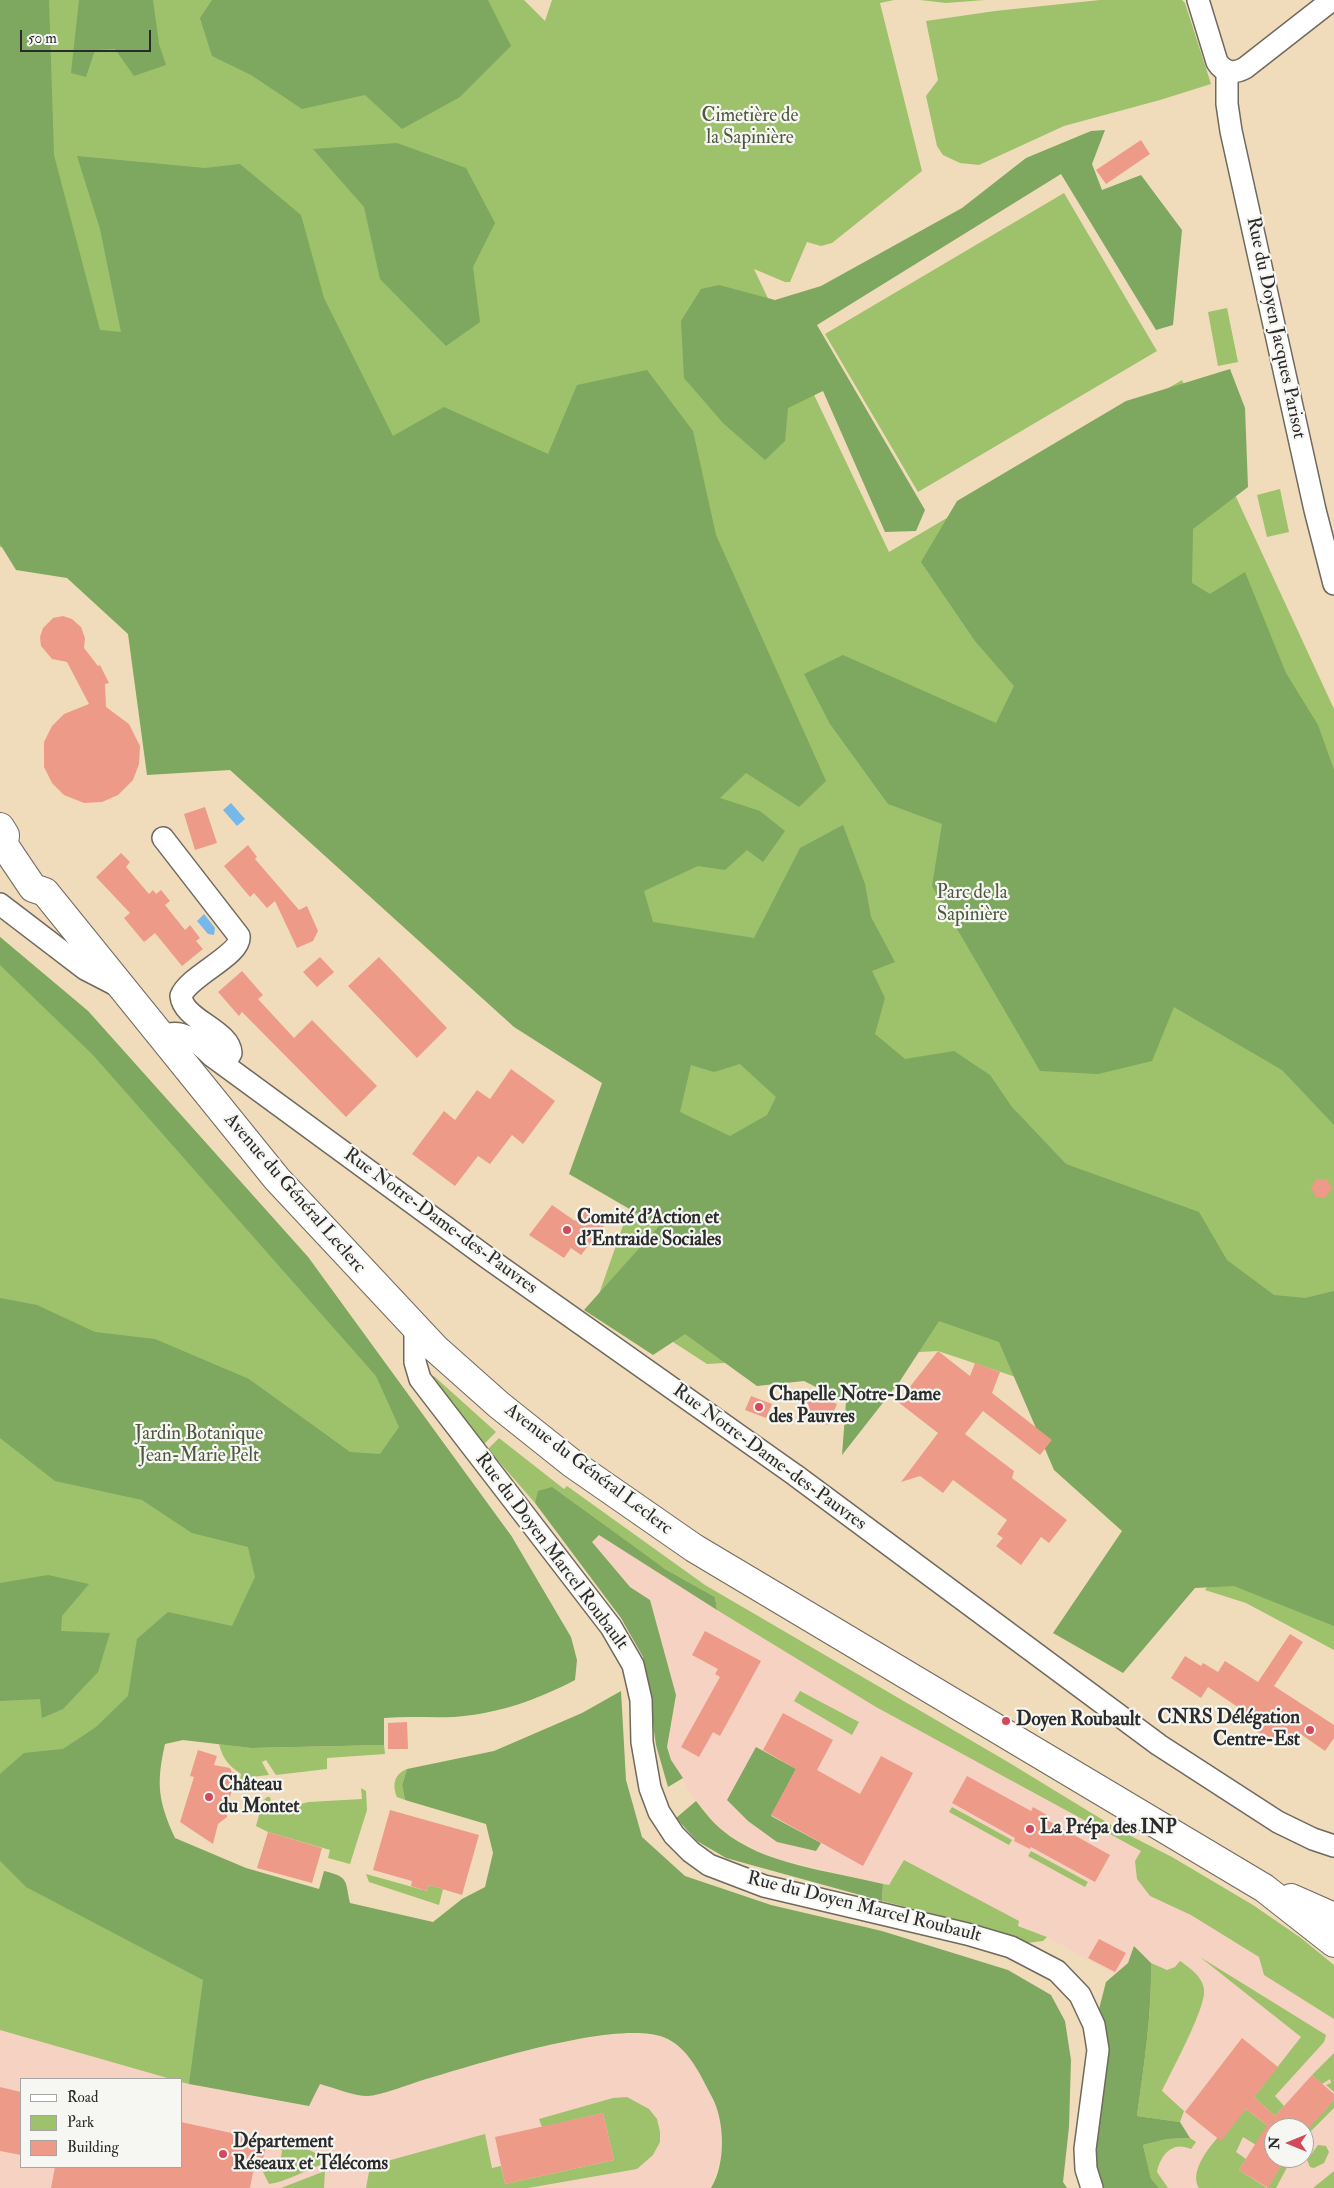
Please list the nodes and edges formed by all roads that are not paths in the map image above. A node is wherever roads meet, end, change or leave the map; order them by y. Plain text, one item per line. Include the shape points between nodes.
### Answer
1 (1198, 0) edge
2 (1332, 0) edge
3 (1228, 71) junction
4 (1334, 584) edge
5 (2, 831) edge
6 (163, 838) dead end
7 (0, 904) edge
8 (126, 991) junction
9 (169, 1046) junction
10 (218, 1060) junction
11 (415, 1327) junction
12 (1334, 1846) edge
13 (1264, 1888) junction
14 (1334, 1917) edge
15 (1334, 1943) edge
16 (1092, 2188) edge

1 - 3 street via 1217,62
2 - 3 street via 1245,68 1237,72
3 - 4 street, Rue du Doyen Jacques Parisot via 1227,104 1231,131
5 - 8 main road, Avenue du Général Leclerc via 17,838 46,880 46,892
6 - 10 street via 240,936 236,947 190,984 181,996 186,1008 228,1043 231,1053
7 - 8 street via 86,968
8 - 9 main road, Avenue du Général Leclerc
9 - 10 street, Rue Notre-Dame-des-Pauvres via 170,1032 179,1033 198,1042
9 - 11 main road, Avenue du Général Leclerc via 276,1179
10 - 12 street, Rue Notre-Dame-des-Pauvres via 493,1262 795,1475 1159,1745 1278,1822
11 - 13 main road, Avenue du Général Leclerc via 458,1368 573,1464 694,1548
11 - 16 street, Rue du Doyen Marcel Roubault via 415,1362 420,1379 611,1627 633,1664 650,1788 669,1828 691,1852 709,1865 764,1886 1011,1947 1057,1971 1080,1994 1094,2025 1098,2050 1085,2149 1086,2170
13 - 14 main road, Avenue du Général Leclerc
13 - 15 main road, Avenue du Général Leclerc

